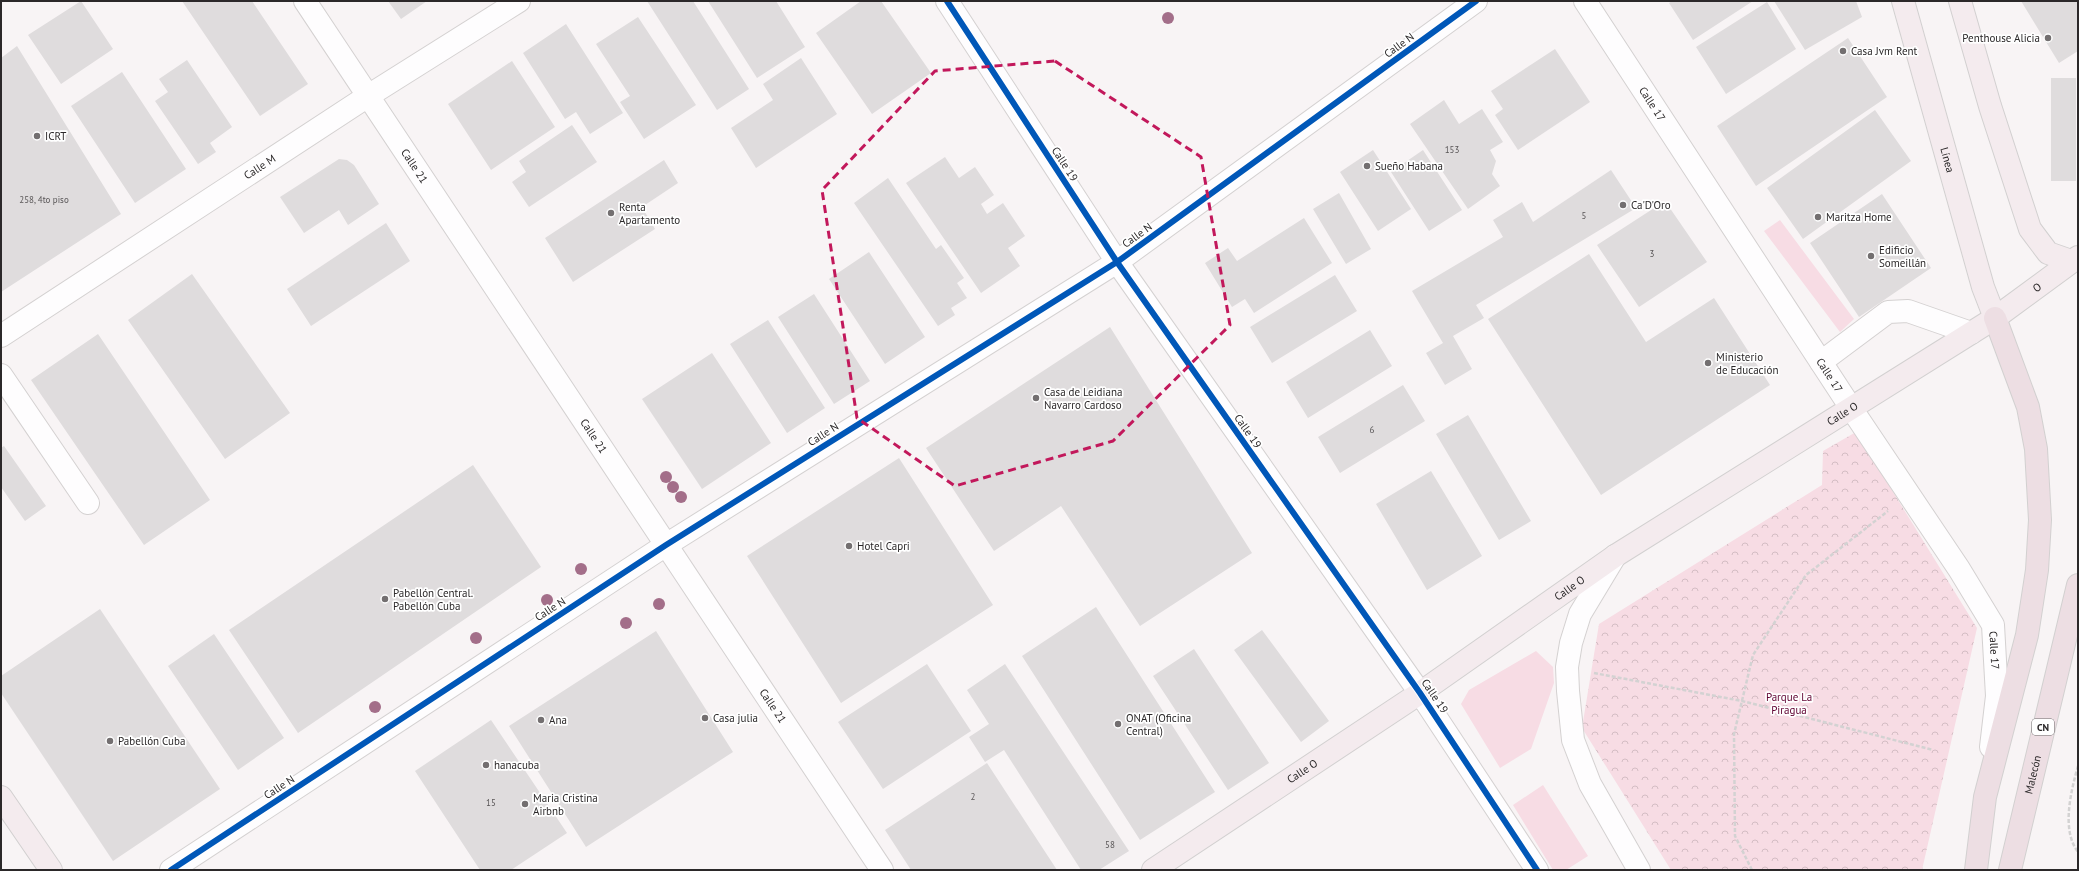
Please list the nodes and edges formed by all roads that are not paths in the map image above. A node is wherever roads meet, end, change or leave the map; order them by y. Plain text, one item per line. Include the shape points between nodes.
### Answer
1 (305, 1) edge
2 (519, 1) edge
3 (947, 1) edge
4 (1476, 1) edge
5 (1584, 1) edge
6 (1904, 1) edge
7 (1960, 1) edge
8 (368, 96) junction
9 (2075, 259) edge
10 (1117, 262) junction
11 (1995, 318) junction
12 (1971, 333) junction
13 (1, 336) edge
14 (1821, 362) junction
15 (1, 375) edge
16 (1851, 408) junction
17 (88, 503) dead end
18 (666, 545) junction
19 (1614, 556) junction
20 (2078, 585) edge
21 (1420, 693) junction
22 (1, 797) edge
23 (1985, 798) junction
24 (51, 870) edge
25 (171, 870) edge
26 (882, 870) edge
27 (1153, 870) edge
28 (1537, 870) edge
29 (1639, 870) edge
30 (1976, 870) edge
31 (2010, 870) edge

1 - 8 street, Calle 21
2 - 8 street, Calle M
3 - 10 street, Calle 19
4 - 10 street, Calle N
5 - 14 street, Calle 17
6 - 11 main road, Línea via 1984,287
7 - 9 main road via 1990,106 2030,229 2048,253
8 - 13 street, Calle M
8 - 18 street, Calle 21
9 - 11 main road, O
10 - 18 street, Calle N
10 - 21 street, Calle 19
11 - 12 main road, Calle O
11 - 23 highway via 2028,407 2036,450 2040,520 2037,570 2027,635
12 - 14 street via 1908,311 1888,312
12 - 16 main road, Calle O
14 - 16 street, Calle 17
15 - 17 street
16 - 19 main road, Calle O
16 - 23 street, Calle 17 via 1960,569 1993,625 1997,696
18 - 25 street, Calle N
18 - 26 street, Calle 21
19 - 21 main road, Calle O
19 - 29 street via 1580,614 1567,667 1573,740 1590,784
20 - 31 highway, Malecón / CN
21 - 27 main road, Calle O
21 - 28 street, Calle 19
22 - 24 main road
23 - 30 highway

